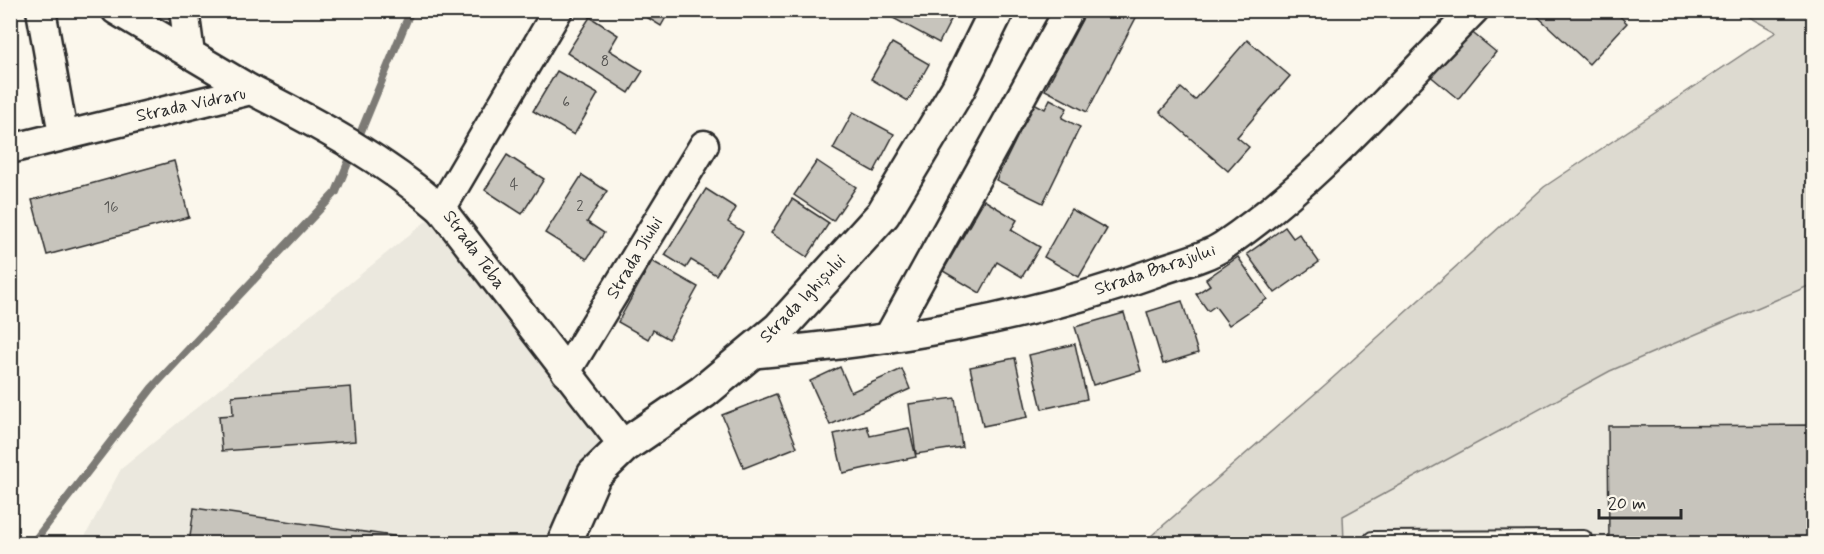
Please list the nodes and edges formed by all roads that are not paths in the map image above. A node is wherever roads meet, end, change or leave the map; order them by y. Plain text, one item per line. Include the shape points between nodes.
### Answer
1 (41, 10) edge
2 (116, 10) edge
3 (184, 10) edge
4 (558, 10) edge
5 (997, 10) edge
6 (1069, 10) edge
7 (1474, 10) edge
8 (190, 54) junction
9 (251, 90) junction
10 (63, 134) junction
11 (704, 145) dead end
12 (10, 149) edge
13 (441, 210) junction
14 (888, 338) junction
15 (748, 354) junction
16 (566, 372) junction
17 (624, 446) junction
18 (564, 543) edge
19 (1372, 543) edge
20 (1584, 543) edge

1 - 10 street
2 - 8 street
3 - 8 street
4 - 13 street, Strada Teba
5 - 15 street, Strada Ighișului via 958,89 883,214 779,329
6 - 14 street
7 - 14 street, Strada Barajului via 1290,196 1221,248 1109,289 936,332
8 - 9 street
9 - 10 street, Strada Vidraru
9 - 13 street, Strada Vidraru via 313,122 420,191
10 - 12 street, Strada Vidraru
11 - 16 street, Strada Jiului
13 - 16 street, Strada Teba
14 - 15 street, Strada Barajului
15 - 17 street, Strada Ighișului via 703,392
16 - 17 street, Strada Teba
17 - 18 street, Strada Ighișului via 594,475
19 - 20 lane via 1372,539 1572,538 1584,538

